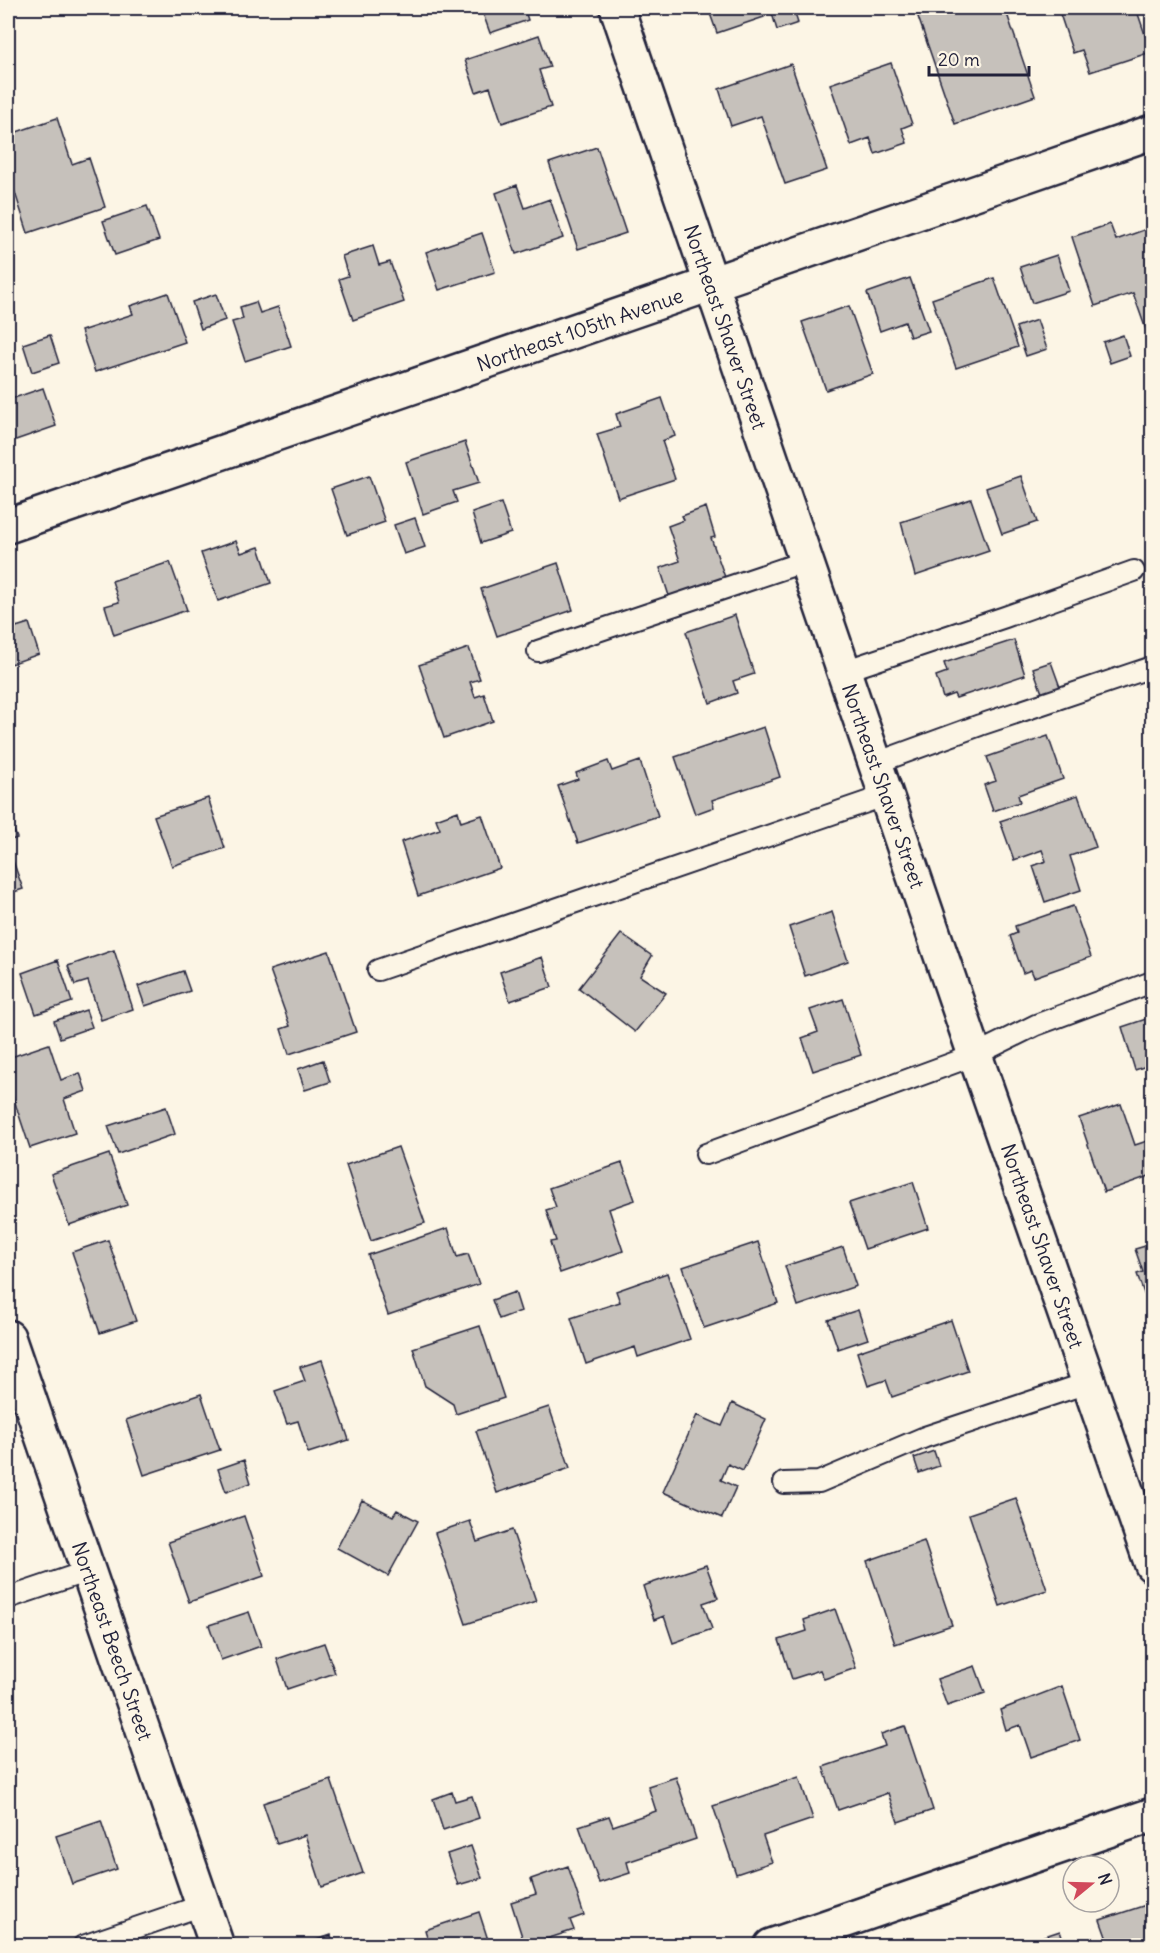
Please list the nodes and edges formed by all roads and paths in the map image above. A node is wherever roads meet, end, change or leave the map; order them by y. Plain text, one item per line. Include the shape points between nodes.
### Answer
1 (617, 8) edge
2 (1152, 132) edge
3 (710, 285) junction
4 (8, 526) edge
5 (806, 561) junction
6 (1134, 571) dead end
7 (538, 651) dead end
8 (1152, 667) edge
9 (844, 670) junction
10 (876, 763) junction
11 (887, 795) junction
12 (378, 970) dead end
13 (1152, 982) edge
14 (975, 1055) junction
15 (706, 1154) dead end
16 (8, 1336) edge
17 (1090, 1382) junction
18 (784, 1482) dead end
19 (1152, 1565) edge
20 (88, 1571) junction
21 (8, 1598) edge
22 (1152, 1815) edge
23 (202, 1905) junction
24 (83, 1946) edge
25 (217, 1946) edge
26 (771, 1946) edge

1 - 3 street, Northeast Shaver Street
2 - 3 street, Northeast 105th Avenue
3 - 4 street, Northeast 105th Avenue
3 - 5 street, Northeast Shaver Street
5 - 7 lane
5 - 9 street, Northeast Shaver Street
6 - 9 lane
8 - 10 lane
9 - 10 street, Northeast Shaver Street
10 - 11 street, Northeast Shaver Street
11 - 12 lane
11 - 14 street, Northeast Shaver Street
13 - 14 lane via 1036,1025
14 - 15 lane
14 - 17 street, Northeast Shaver Street
16 - 20 street, Northeast Beech Street
17 - 18 lane via 925,1437 819,1482
17 - 19 street, Northeast Shaver Street
20 - 21 lane
20 - 23 street, Northeast Beech Street
22 - 26 street
23 - 24 lane
23 - 25 street, Northeast Beech Street

